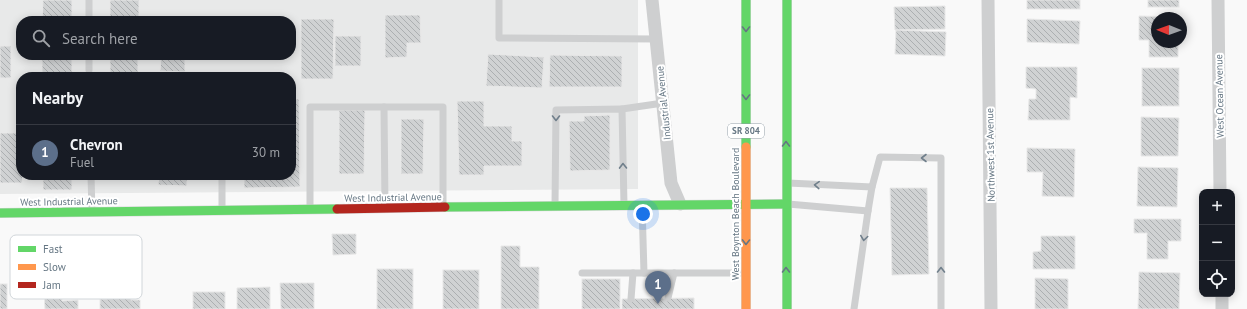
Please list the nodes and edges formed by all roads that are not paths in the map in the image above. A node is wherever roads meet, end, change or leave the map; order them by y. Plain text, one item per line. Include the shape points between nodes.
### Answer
1 (89, 0) edge
2 (499, 0) edge
3 (652, 0) edge
4 (746, 0) edge
5 (787, 0) edge
6 (988, 0) edge
7 (1218, 0) edge
8 (89, 16) edge
9 (656, 39) junction
10 (89, 60) edge
11 (89, 70) dead end
12 (663, 104) junction
13 (384, 107) junction
14 (622, 109) junction
15 (91, 180) edge
16 (222, 180) edge
17 (786, 183) junction
18 (872, 187) junction
19 (1220, 189) edge
20 (642, 204) junction
21 (680, 204) junction
22 (746, 204) junction
23 (786, 204) junction
24 (624, 205) junction
25 (555, 206) junction
26 (443, 207) junction
27 (385, 208) junction
28 (310, 209) junction
29 (222, 210) junction
30 (868, 211) junction
31 (92, 212) junction
32 (0, 213) edge
33 (582, 273) dead end
34 (633, 273) junction
35 (644, 273) junction
36 (674, 273) junction
37 (745, 273) junction
38 (1222, 297) edge
39 (668, 298) dead end
40 (630, 299) dead end
41 (746, 309) edge
42 (787, 309) edge
43 (854, 309) edge
44 (940, 309) edge
45 (991, 309) edge
46 (1222, 309) edge

1 - 8 lane
2 - 9 lane via 498,38
3 - 9 street, Industrial Avenue
4 -> 22 street, West Boynton Beach Boulevard / SR 804
17 -> 5 street
6 - 45 street, Northwest 1st Avenue
7 - 19 street, West Ocean Avenue
9 - 12 street, Industrial Avenue
10 - 11 lane
12 - 14 lane
12 - 21 street, Industrial Avenue via 671,183
13 - 26 lane via 443,107
13 - 27 lane
13 - 28 lane via 310,107
24 -> 14 lane
14 -> 25 lane via 556,110
15 - 31 lane
16 - 29 lane
18 -> 17 lane
17 - 23 street
18 - 30 lane
44 -> 18 lane via 941,158 880,157
20 - 21 street, West Industrial Avenue
20 - 24 street, West Industrial Avenue
20 - 35 lane
21 - 22 street, West Industrial Avenue
22 - 23 street, West Industrial Avenue
22 -> 37 street, West Boynton Beach Boulevard / SR 804
23 - 30 lane
42 -> 23 street
24 - 25 street, West Industrial Avenue
25 - 26 street, West Industrial Avenue
26 - 27 street, West Industrial Avenue
27 - 28 street, West Industrial Avenue
28 - 29 street, West Industrial Avenue
29 - 31 street, West Industrial Avenue
30 -> 43 lane
31 - 32 street, West Industrial Avenue
33 - 34 lane
34 - 35 lane
34 - 40 lane
35 - 36 lane
36 - 37 lane
36 - 39 lane
37 - 41 street, West Boynton Beach Boulevard / SR 804
38 - 46 street

